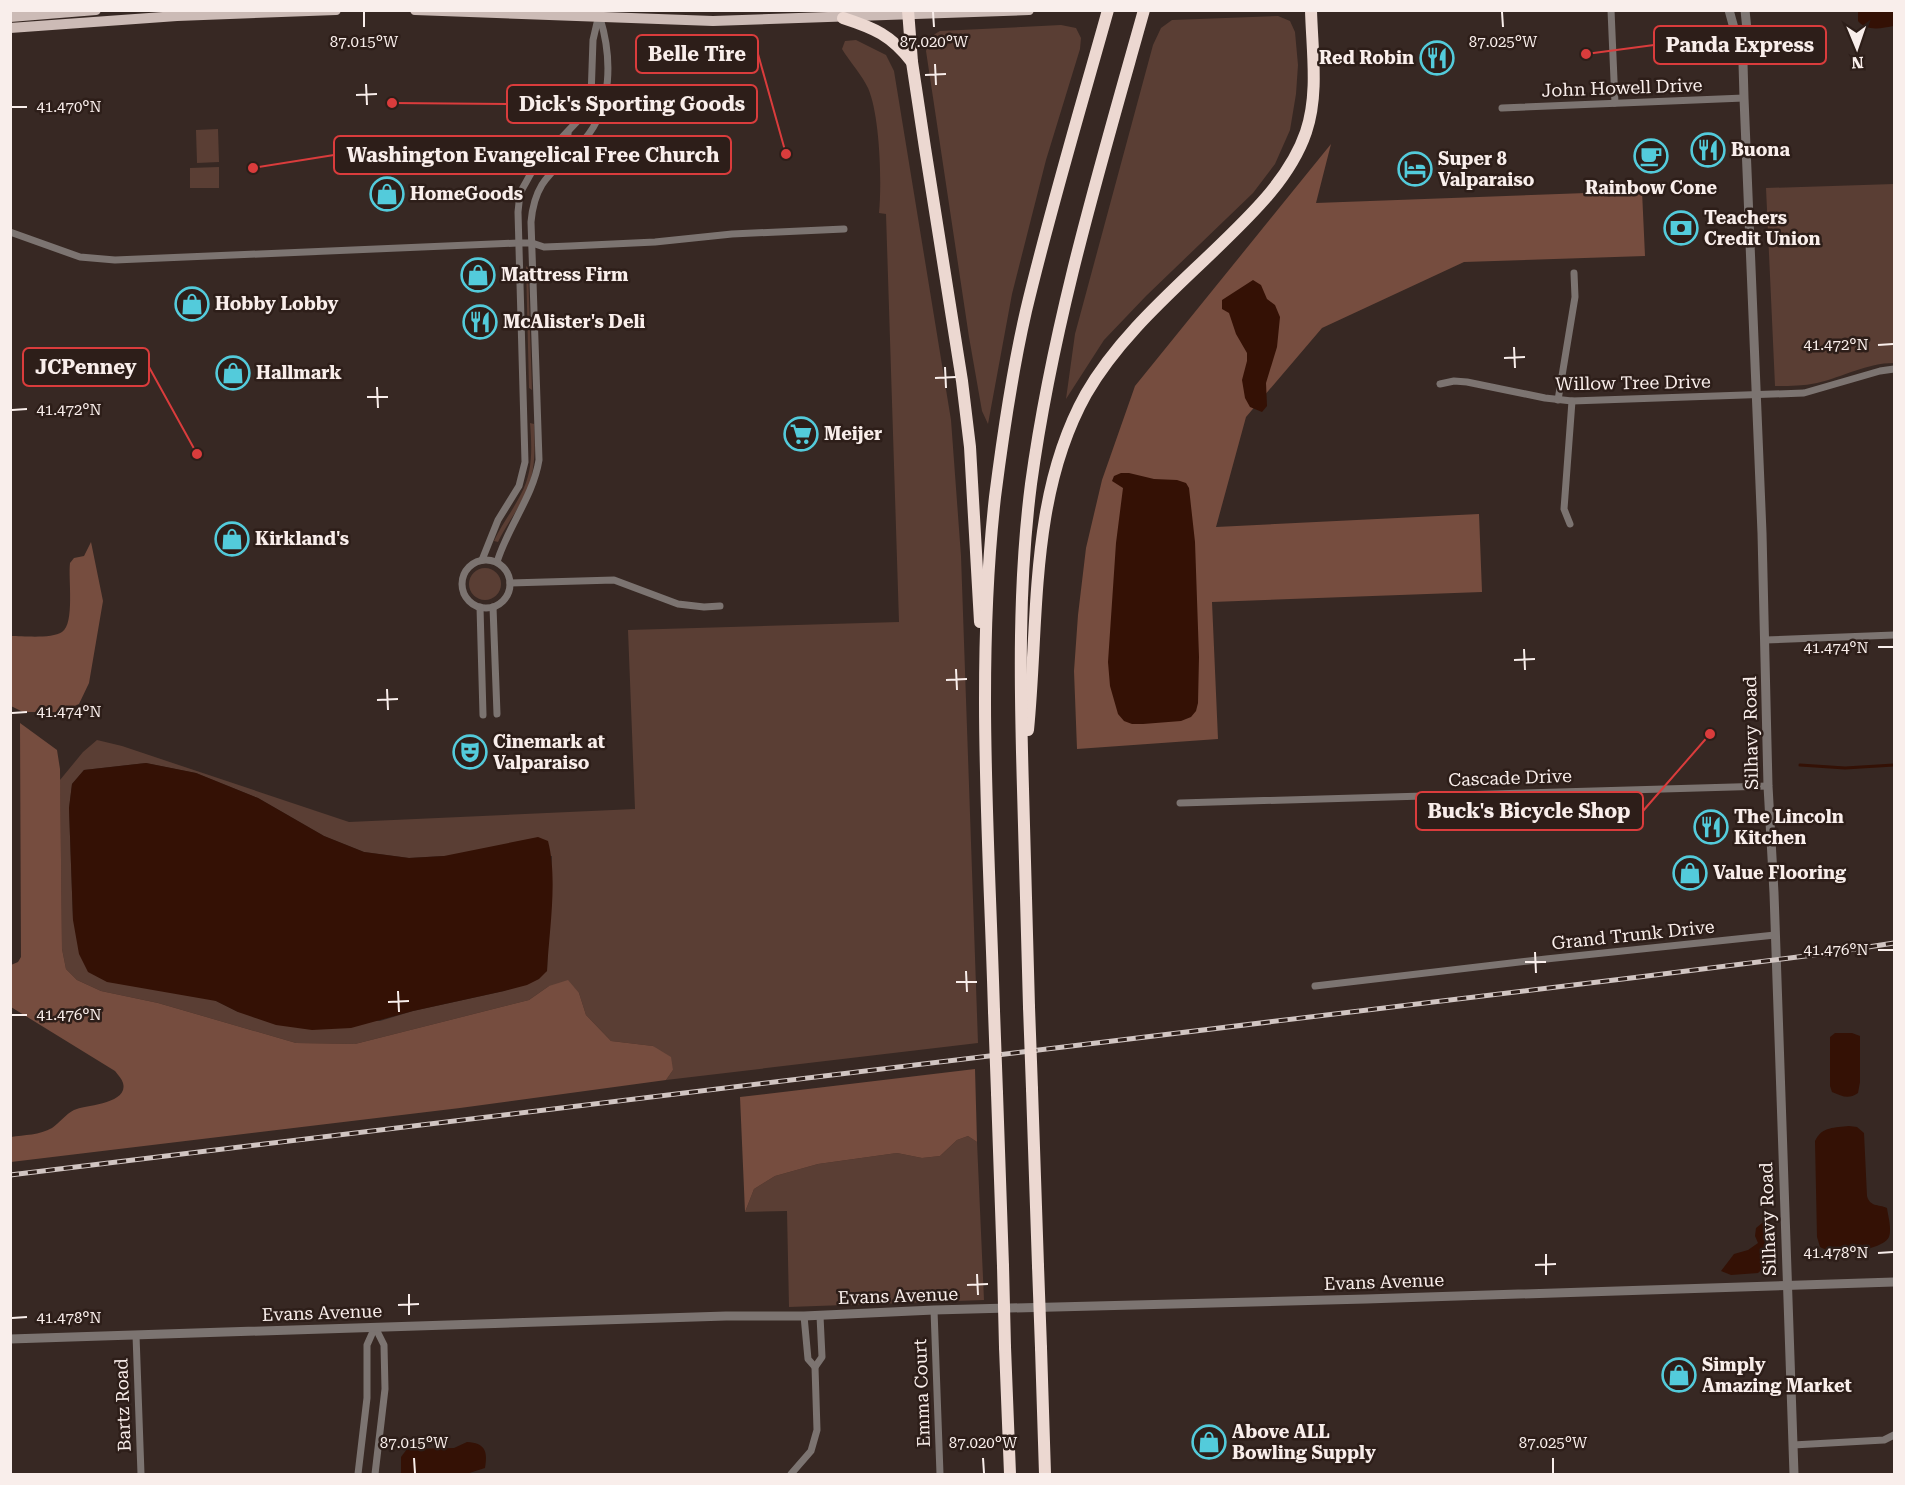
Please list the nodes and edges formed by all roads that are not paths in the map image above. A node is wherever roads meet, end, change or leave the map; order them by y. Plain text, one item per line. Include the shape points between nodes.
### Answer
1 (96, 10) edge
2 (336, 10) edge
3 (415, 10) edge
4 (1029, 10) edge
5 (1108, 10) edge
6 (1144, 10) edge
7 (1311, 10) edge
8 (1611, 10) edge
9 (1729, 10) edge
10 (1745, 10) edge
11 (290, 11) edge
12 (908, 13) edge
13 (599, 14) edge
14 (10, 17) edge
15 (843, 18) junction
16 (10, 28) edge
17 (912, 62) junction
18 (1743, 63) junction
19 (1744, 98) junction
20 (1615, 103) junction
21 (1502, 108) dead end
22 (570, 129) junction
23 (556, 167) junction
24 (844, 229) dead end
25 (10, 232) edge
26 (518, 243) junction
27 (532, 243) junction
28 (1574, 273) dead end
29 (1894, 369) edge
30 (1440, 384) dead end
31 (1757, 396) junction
32 (1558, 400) junction
33 (1572, 401) junction
34 (1570, 524) dead end
35 (482, 560) junction
36 (497, 562) junction
37 (510, 583) junction
38 (720, 606) dead end
39 (480, 607) junction
40 (493, 607) junction
41 (1894, 634) edge
42 (1765, 640) junction
43 (984, 656) junction
44 (497, 714) dead end
45 (483, 715) dead end
46 (1023, 779) junction
47 (1768, 786) junction
48 (1180, 803) dead end
49 (1775, 935) junction
50 (1315, 986) dead end
51 (1894, 1282) edge
52 (1787, 1285) junction
53 (934, 1310) junction
54 (804, 1316) junction
55 (820, 1316) junction
56 (375, 1327) junction
57 (136, 1335) junction
58 (10, 1339) edge
59 (815, 1367) junction
60 (1894, 1435) edge
61 (1793, 1445) junction
62 (141, 1474) edge
63 (358, 1474) edge
64 (375, 1474) edge
65 (791, 1474) edge
66 (940, 1474) edge
67 (1010, 1474) edge
68 (1045, 1474) edge
69 (1794, 1474) edge

1 - 14 main road
2 - 11 main road
3 - 13 main road
4 - 12 main road
5 - 43 highway via 1026,311 1013,378 995,498
6 - 46 highway via 1059,328 1044,400 1024,562
7 - 46 highway via 1312,104 1306,132 1294,159 1244,221 1104,366 1066,437 1053,480 1040,555
8 - 20 street
9 - 18 street, Silhavy Road
10 - 18 street, Silhavy Road
11 - 16 main road
12 - 15 main road
12 - 17 highway
13 - 15 main road via 712,21
13 - 22 street via 593,40 591,97 586,112
13 - 23 street via 607,40 603,104 585,140
15 - 17 highway via 887,35
17 - 43 highway via 962,381
18 - 19 street, Silhavy Road
19 - 20 street, John Howell Drive
19 - 31 street, Silhavy Road
20 - 21 street, John Howell Drive
22 - 23 street via 555,156
22 - 26 street via 526,179 520,193
23 - 27 street via 533,204
24 - 27 street via 570,246 544,247
25 - 26 street via 80,257 115,260
26 - 27 street
26 - 35 street via 525,462 519,486 498,520
27 - 36 street via 539,460 531,492
28 - 32 street via 1575,297
29 - 31 street, Willow Tree Drive via 1818,390
30 - 32 street, Willow Tree Drive via 1467,382
31 - 33 street, Willow Tree Drive
31 - 42 street, Silhavy Road
32 - 33 street, Willow Tree Drive
33 - 34 street via 1564,509
35 - 36 street
35 - 39 street via 467,568 462,585 467,599
36 - 37 street via 506,570
37 - 38 street via 614,580 678,604
37 - 40 street via 504,600
39 - 40 street
39 - 45 street
40 - 44 street
41 - 42 street
42 - 47 street, Silhavy Road
43 - 67 highway, bridge
46 - 68 highway, bridge
47 - 48 street, Cascade Drive
47 - 49 street, Silhavy Road
49 - 50 street, Grand Trunk Drive
49 - 52 street, Silhavy Road
51 - 52 street, Evans Avenue
52 - 53 street, Evans Avenue
52 - 61 street, Silhavy Road
53 - 55 street, Evans Avenue
53 - 66 street, Emma Court
54 - 55 street, Evans Avenue
54 - 56 street, Evans Avenue
54 - 59 street via 808,1359
55 - 59 street via 822,1357
56 - 57 street, Evans Avenue
56 - 63 street via 367,1345 367,1398
56 - 64 street via 384,1345 385,1389
57 - 58 street, Evans Avenue
57 - 62 street, Bartz Road
59 - 65 street via 814,1441 804,1461
60 - 61 street via 1884,1440
61 - 69 street, Silhavy Road

